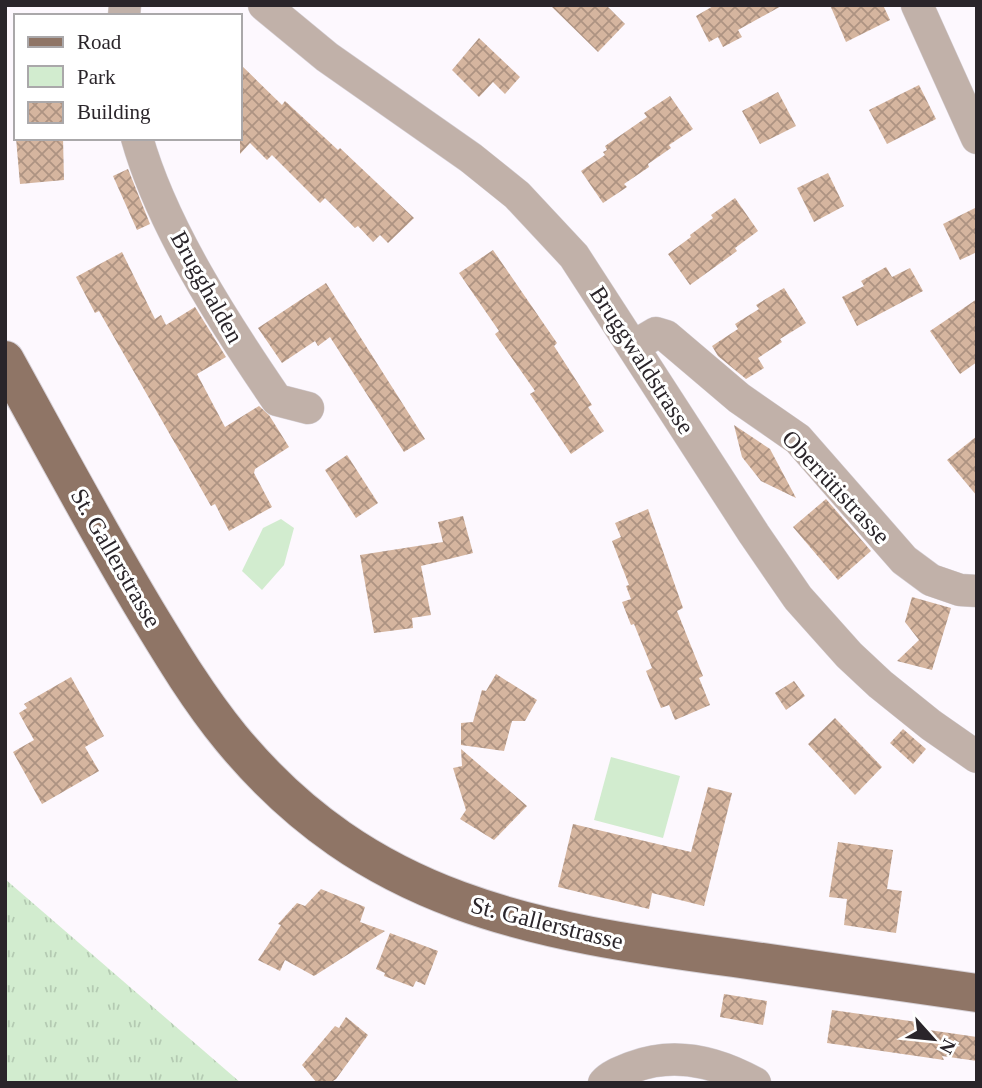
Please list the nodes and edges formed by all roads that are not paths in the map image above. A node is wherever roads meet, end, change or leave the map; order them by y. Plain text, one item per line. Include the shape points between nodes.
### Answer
1 (264, 5) edge
2 (917, 5) edge
3 (977, 138) edge
4 (138, 140) edge
5 (634, 346) junction
6 (5, 360) edge
7 (308, 408) dead end
8 (977, 591) edge
9 (977, 757) edge
10 (977, 993) edge
11 (604, 1083) edge
12 (755, 1083) edge

1 - 5 street, Bruggwaldstrasse via 327,57 517,195 574,256
2 - 3 street
4 - 7 street, Brugghalden via 170,221 237,342 277,400
5 - 8 street, Oberrütistrasse via 656,333 666,336 739,398 798,439 904,560 931,580
5 - 9 street, Bruggwaldstrasse via 798,598 880,684
6 - 10 main road, St. Gallerstrasse via 188,681 272,782 325,829 360,852 436,892 530,924 654,948
11 - 12 street via 645,1063 678,1058 736,1072

